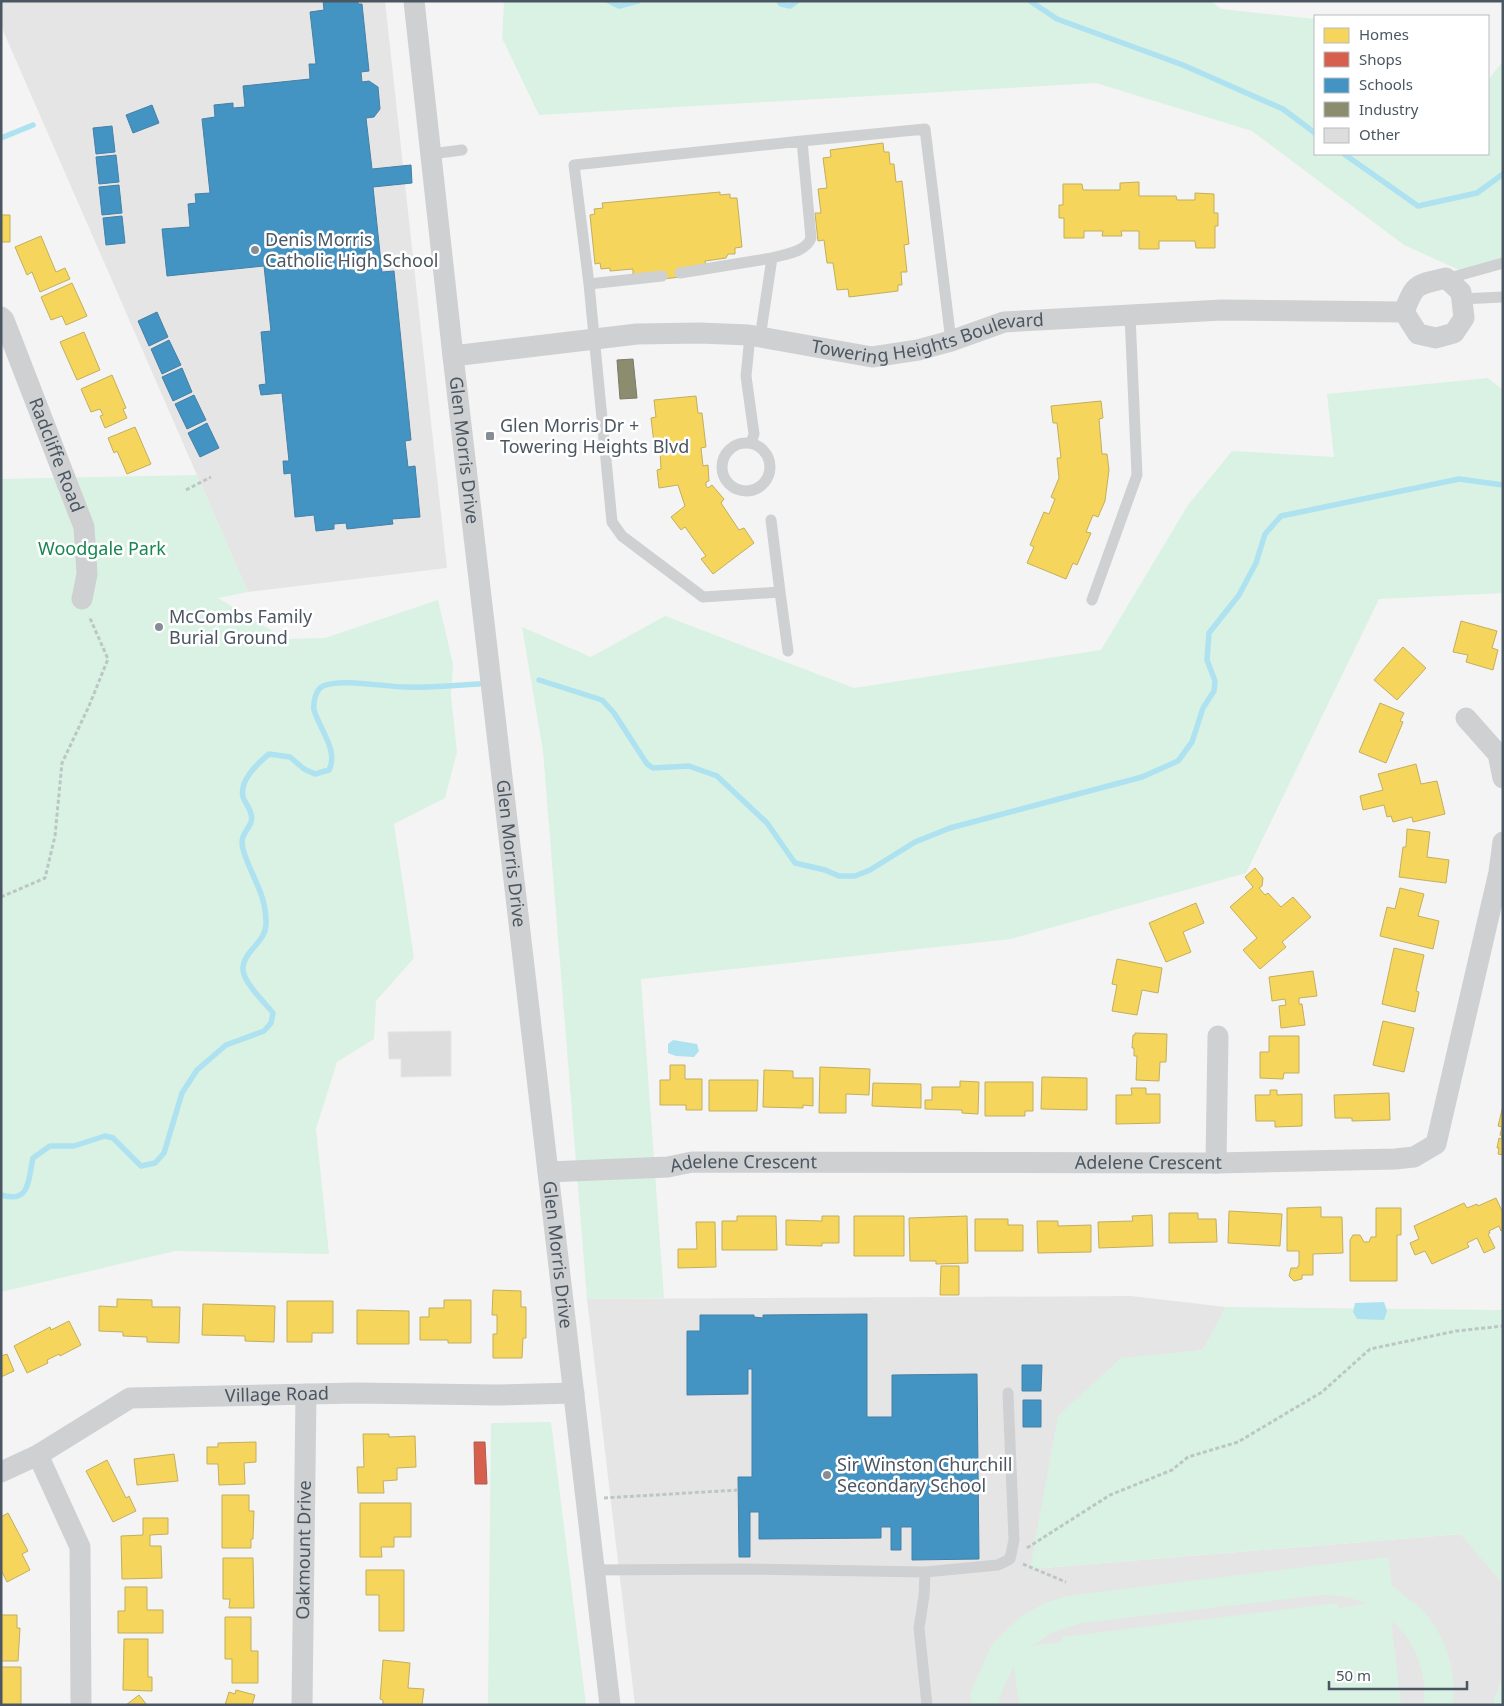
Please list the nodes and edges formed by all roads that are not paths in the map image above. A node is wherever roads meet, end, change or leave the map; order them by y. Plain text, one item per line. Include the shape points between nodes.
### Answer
1 (414, 1) edge
2 (802, 141) junction
3 (462, 150) dead end
4 (431, 154) junction
5 (772, 258) junction
6 (1503, 263) edge
7 (680, 273) dead end
8 (662, 276) dead end
9 (1446, 279) junction
10 (589, 284) junction
11 (1503, 297) edge
12 (1461, 300) junction
13 (1404, 312) junction
14 (1130, 315) junction
15 (1, 317) edge
16 (755, 337) junction
17 (594, 340) junction
18 (951, 341) junction
19 (453, 356) junction
20 (751, 443) junction
21 (771, 520) dead end
22 (780, 592) junction
23 (82, 599) road end
24 (1092, 600) dead end
25 (788, 650) dead end
26 (1466, 718) dead end
27 (1503, 778) edge
28 (1503, 842) edge
29 (1218, 1036) dead end
30 (1216, 1163) junction
31 (548, 1172) junction
32 (574, 1393) junction
33 (1008, 1393) dead end
34 (306, 1394) junction
35 (38, 1455) junction
36 (1, 1472) edge
37 (594, 1570) junction
38 (926, 1572) junction
39 (81, 1705) edge
40 (302, 1705) edge
41 (610, 1705) edge
42 (927, 1705) edge

1 - 4 street, Glen Morris Drive
2 - 5 lane via 811,238 803,248
2 - 10 lane via 574,165
2 - 18 lane via 925,129
3 - 4 lane
4 - 19 street, Glen Morris Drive
5 - 7 lane
5 - 16 lane
6 - 9 lane
8 - 10 lane
9 - 12 street via 1461,292
9 - 13 street via 1421,284 1411,292
10 - 17 lane
11 - 12 lane
12 - 13 street via 1464,318 1454,333 1436,338 1418,334
13 - 14 street, Towering Heights Boulevard via 1222,310
14 - 18 street, Towering Heights Boulevard via 1004,322
14 - 24 lane via 1137,475
15 - 23 street, Radcliffe Road via 84,528 87,574
16 - 17 street, Towering Heights Boulevard via 700,333 637,334
16 - 18 street, Towering Heights Boulevard via 872,357
16 - 20 lane via 746,376 754,434
17 - 19 street, Towering Heights Boulevard
17 - 22 lane via 612,522 622,536 704,597
19 - 31 street, Glen Morris Drive
20 - 20 lane via 764,451 770,472 756,489 741,491 728,483 722,468 727,452 741,444
21 - 22 lane
22 - 25 lane
26 - 27 street via 1498,754
28 - 30 street, Adelene Crescent via 1499,872 1436,1144 1414,1157 1395,1159
29 - 30 street
30 - 31 street, Adelene Crescent via 692,1162 668,1167
31 - 32 street, Glen Morris Drive
32 - 34 street, Village Road
32 - 37 street, Glen Morris Drive
33 - 38 lane via 1014,1540 1010,1559 998,1565
34 - 35 street, Village Road via 130,1398
34 - 40 street, Oakmount Drive
35 - 36 street, Village Road
35 - 39 street via 80,1547
37 - 38 lane
37 - 41 street, Glen Morris Drive
38 - 42 lane via 919,1628

